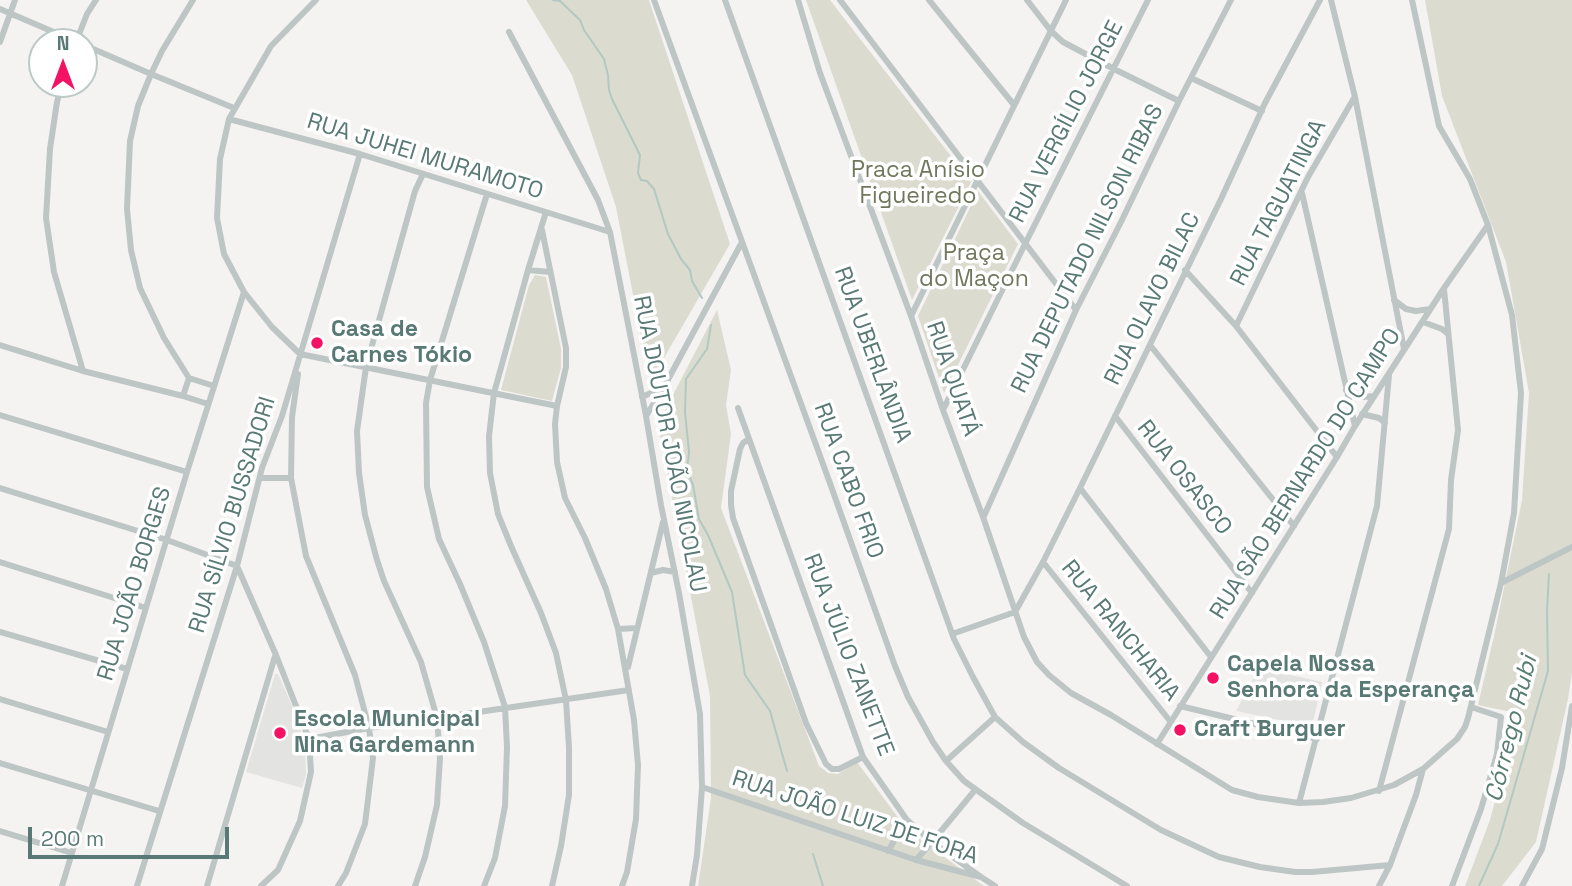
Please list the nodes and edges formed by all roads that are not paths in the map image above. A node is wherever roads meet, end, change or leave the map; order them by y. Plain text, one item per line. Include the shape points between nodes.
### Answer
1 (15, 0) edge
2 (96, 0) edge
3 (193, 0) edge
4 (316, 0) edge
5 (654, 0) edge
6 (725, 0) edge
7 (797, 0) edge
8 (840, 0) edge
9 (929, 0) edge
10 (1027, 0) edge
11 (1066, 0) edge
12 (1148, 0) edge
13 (1231, 0) edge
14 (1320, 0) edge
15 (1331, 0) edge
16 (1412, 0) edge
17 (0, 9) edge
18 (10, 13) junction
19 (44, 28) edge
20 (82, 28) edge
21 (1051, 31) junction
22 (509, 32) dead end
23 (0, 42) edge
24 (98, 51) edge
25 (1114, 69) junction
26 (151, 74) junction
27 (1191, 78) junction
28 (1355, 97) junction
29 (58, 98) edge
30 (1179, 101) junction
31 (1014, 105) junction
32 (234, 108) junction
33 (1262, 111) junction
34 (229, 119) junction
35 (360, 154) junction
36 (423, 174) junction
37 (978, 180) junction
38 (1302, 193) junction
39 (488, 194) junction
40 (546, 212) junction
41 (1488, 225) junction
42 (542, 229) junction
43 (610, 232) junction
44 (742, 242) junction
45 (1026, 242) junction
46 (528, 270) junction
47 (1185, 270) junction
48 (550, 272) junction
49 (1444, 288) junction
50 (244, 292) junction
51 (1394, 300) junction
52 (1430, 309) junction
53 (1076, 310) junction
54 (911, 316) junction
55 (1423, 322) junction
56 (1237, 326) junction
57 (1448, 334) junction
58 (0, 345) edge
59 (1150, 345) junction
60 (1404, 349) junction
61 (300, 354) junction
62 (366, 367) junction
63 (83, 371) junction
64 (1389, 372) junction
65 (190, 379) junction
66 (430, 380) junction
67 (214, 386) junction
68 (664, 387) junction
69 (1346, 390) junction
70 (494, 393) junction
71 (183, 396) junction
72 (1374, 396) junction
73 (642, 397) junction
74 (208, 404) junction
75 (557, 406) junction
76 (738, 408) dead end
77 (943, 410) junction
78 (1362, 414) junction
79 (0, 415) edge
80 (282, 416) junction
81 (646, 416) junction
82 (1115, 416) junction
83 (292, 417) junction
84 (1385, 423) junction
85 (1354, 426) junction
86 (749, 439) junction
87 (1337, 457) junction
88 (187, 472) junction
89 (260, 478) junction
90 (292, 478) junction
91 (0, 488) edge
92 (1080, 488) junction
93 (983, 517) junction
94 (664, 520) junction
95 (1294, 526) junction
96 (167, 540) junction
97 (1572, 547) edge
98 (0, 562) edge
99 (1043, 562) junction
100 (237, 566) junction
101 (674, 572) junction
102 (651, 573) junction
103 (1502, 583) junction
104 (1252, 593) junction
105 (146, 608) junction
106 (1015, 612) junction
107 (637, 628) junction
108 (618, 629) junction
109 (0, 632) edge
110 (953, 634) junction
111 (276, 655) junction
112 (1212, 657) junction
113 (127, 669) junction
114 (627, 673) junction
115 (629, 690) junction
116 (0, 699) edge
117 (566, 700) junction
118 (1180, 705) junction
119 (1572, 706) edge
120 (505, 707) junction
121 (1471, 707) junction
122 (995, 717) junction
123 (437, 718) junction
124 (1170, 722) junction
125 (369, 728) junction
126 (108, 732) junction
127 (309, 739) junction
128 (1317, 739) junction
129 (1157, 744) junction
130 (863, 757) junction
131 (946, 761) junction
132 (0, 763) edge
133 (1423, 769) junction
134 (702, 788) junction
135 (975, 790) junction
136 (91, 791) junction
137 (1379, 791) junction
138 (1299, 803) junction
139 (159, 811) junction
140 (907, 820) junction
141 (0, 831) edge
142 (932, 842) junction
143 (888, 850) junction
144 (72, 853) junction
145 (916, 860) junction
146 (1390, 865) junction
147 (981, 877) junction
148 (62, 886) edge
149 (136, 886) edge
150 (207, 886) edge
151 (261, 886) edge
152 (338, 886) edge
153 (415, 886) edge
154 (484, 886) edge
155 (552, 886) edge
156 (622, 886) edge
157 (692, 886) edge
158 (995, 886) edge
159 (1127, 886) edge
160 (1379, 886) edge
161 (1452, 886) edge
162 (1522, 886) edge

1 - 18 street
2 - 20 street
3 - 26 street
4 - 32 street via 271,46
5 - 44 street, RUA CABO FRIO
6 - 110 street, RUA UBERLÂNDIA
7 - 54 street, RUA QUATÁ
8 - 37 street
9 - 31 street
10 - 21 street
11 - 21 street
12 - 25 street, RUA VERGÍLIO JORGE
13 - 27 street, RUA DEPUTADO NILSON RIBAS
14 - 33 street, RUA OLAVO BILAC
15 - 28 street
16 - 41 street, RUA QUATÁ via 1439,127 1471,179
17 - 18 street
18 - 19 street
18 - 23 street
21 - 25 street
21 - 31 street
22 - 43 street, RUA DOUTOR JOÃO NICOLAU via 598,200
24 - 26 street
25 - 30 street
25 - 45 street, RUA VERGÍLIO JORGE
26 - 32 street
26 - 65 street via 130,141 127,209 131,250 140,288
27 - 30 street, RUA DEPUTADO NILSON RIBAS
27 - 33 street
28 - 38 street, RUA TAGUATINGA
28 - 51 street
29 - 63 street via 46,218 54,272
30 - 53 street, RUA DEPUTADO NILSON RIBAS
31 - 37 street
32 - 34 street
33 - 47 street, RUA OLAVO BILAC
34 - 35 street, RUA JUHEI MURAMOTO
34 - 50 street via 220,159 217,218 224,254
35 - 36 street, RUA JUHEI MURAMOTO
35 - 61 street, RUA SÍLVIO BUSSADORI
36 - 39 street, RUA JUHEI MURAMOTO
36 - 62 street
37 - 45 street
37 - 54 street
38 - 56 street, RUA TAGUATINGA
38 - 69 street
39 - 40 street, RUA JUHEI MURAMOTO
39 - 66 street
40 - 42 street
40 - 43 street, RUA JUHEI MURAMOTO
41 - 49 street, RUA SÃO BERNARDO DO CAMPO
41 - 103 street, RUA QUATÁ via 1512,315 1521,393 1514,513
42 - 46 street
42 - 48 street
43 - 73 street, RUA DOUTOR JOÃO NICOLAU
44 - 68 street
44 - 131 street, RUA CABO FRIO via 895,666
45 - 53 street
45 - 77 street, RUA VERGÍLIO JORGE
46 - 48 street
46 - 70 street
47 - 56 street
47 - 59 street, RUA OLAVO BILAC
48 - 75 street via 566,348
49 - 52 street, RUA SÃO BERNARDO DO CAMPO
49 - 57 street
50 - 61 street
50 - 67 street, RUA JOÃO BORGES
51 - 52 street via 1406,309
51 - 60 street
52 - 55 street, RUA SÃO BERNARDO DO CAMPO
53 - 93 street, RUA DEPUTADO NILSON RIBAS
54 - 77 street, RUA QUATÁ
55 - 57 street
55 - 60 street, RUA SÃO BERNARDO DO CAMPO
56 - 87 street
57 - 137 street via 1458,430 1449,529
58 - 63 street
59 - 82 street, RUA OLAVO BILAC
59 - 95 street
60 - 64 street, RUA SÃO BERNARDO DO CAMPO
61 - 62 street
61 - 80 street, RUA SÍLVIO BUSSADORI
61 - 83 street
62 - 66 street
62 - 123 street via 357,431 365,515 384,581 421,663
63 - 71 street
64 - 72 street, RUA SÃO BERNARDO DO CAMPO
64 - 84 street
65 - 67 street
65 - 71 street
66 - 70 street
66 - 120 street via 427,487 439,539 485,642
67 - 74 street, RUA JOÃO BORGES
68 - 73 street
68 - 81 street
69 - 72 street
69 - 85 street
70 - 75 street
70 - 117 street via 489,436 498,514 556,653
71 - 74 street
72 - 78 street, RUA SÃO BERNARDO DO CAMPO
73 - 81 street, RUA DOUTOR JOÃO NICOLAU
74 - 88 street, RUA JOÃO BORGES
75 - 108 street via 557,462 565,498 606,589
76 - 86 street, RUA JÚLIO ZANETTE
77 - 93 street, RUA QUATÁ
78 - 84 street
78 - 85 street, RUA SÃO BERNARDO DO CAMPO
79 - 88 street
80 - 83 street
80 - 89 street, RUA SÍLVIO BUSSADORI
81 - 94 street, RUA DOUTOR JOÃO NICOLAU
82 - 92 street, RUA OLAVO BILAC
82 - 104 street, RUA OSASCO
83 - 90 street
84 - 128 street via 1377,506
85 - 87 street, RUA SÃO BERNARDO DO CAMPO
86 - 130 street, RUA JÚLIO ZANETTE
86 - 130 street via 740,449 731,491 733,518 806,723 832,769
87 - 95 street, RUA SÃO BERNARDO DO CAMPO
88 - 96 street, RUA JOÃO BORGES
89 - 90 street
89 - 100 street, RUA SÍLVIO BUSSADORI
90 - 125 street via 306,556 355,675
91 - 96 street
92 - 99 street, RUA OLAVO BILAC
92 - 112 street
93 - 106 street, RUA QUATÁ
94 - 101 street, RUA DOUTOR JOÃO NICOLAU
94 - 102 street
95 - 104 street, RUA SÃO BERNARDO DO CAMPO
96 - 100 street
96 - 105 street, RUA JOÃO BORGES
97 - 103 street
98 - 105 street
99 - 106 street, RUA OLAVO BILAC
99 - 124 street, RUA RANCHARIA
100 - 111 street
100 - 139 street, RUA SÍLVIO BUSSADORI
101 - 102 street
101 - 134 street, RUA DOUTOR JOÃO NICOLAU via 700,714
102 - 107 street
103 - 121 street, RUA QUATÁ
104 - 112 street, RUA SÃO BERNARDO DO CAMPO
105 - 113 street, RUA JOÃO BORGES
106 - 110 street
106 - 129 street, RUA QUATÁ via 1037,663 1049,675
107 - 108 street
107 - 114 street
108 - 114 street
109 - 113 street
110 - 122 street, RUA UBERLÂNDIA
111 - 127 street
111 - 150 street
112 - 118 street, RUA SÃO BERNARDO DO CAMPO
113 - 126 street, RUA JOÃO BORGES
114 - 115 street
115 - 117 street
115 - 156 street via 638,765 636,819
116 - 126 street
117 - 120 street
117 - 155 street via 569,795
118 - 124 street, RUA SÃO BERNARDO DO CAMPO
118 - 128 street
119 - 162 street via 1542,849
120 - 123 street
120 - 154 street via 505,806 495,858
121 - 133 street, RUA QUATÁ via 1457,739
121 - 161 street via 1501,717 1497,754
122 - 131 street
122 - 146 street, RUA UBERLÂNDIA via 1059,768 1161,830 1219,857 1295,872
123 - 125 street
123 - 153 street via 437,805
124 - 129 street, RUA SÃO BERNARDO DO CAMPO
125 - 127 street
125 - 152 street via 373,758 365,824
126 - 136 street, RUA JOÃO BORGES
127 - 151 street via 311,772 300,821 278,870
128 - 138 street
129 - 138 street, RUA QUATÁ via 1231,790
130 - 140 street, RUA JÚLIO ZANETTE
131 - 135 street, RUA CABO FRIO
132 - 136 street
133 - 137 street, RUA QUATÁ
133 - 146 street
134 - 143 street, RUA JOÃO LUIZ DE FORA
134 - 157 street, RUA DOUTOR JOÃO NICOLAU
135 - 142 street
135 - 159 street, RUA CABO FRIO
136 - 139 street
136 - 144 street, RUA JOÃO BORGES
137 - 138 street, RUA QUATÁ
139 - 149 street, RUA SÍLVIO BUSSADORI
140 - 142 street, RUA JÚLIO ZANETTE
140 - 143 street
141 - 144 street
142 - 145 street
142 - 147 street, RUA JÚLIO ZANETTE
143 - 145 street, RUA JOÃO LUIZ DE FORA
144 - 148 street, RUA JOÃO BORGES
145 - 147 street, RUA JOÃO LUIZ DE FORA
146 - 160 street
147 - 158 street, RUA JOÃO LUIZ DE FORA

